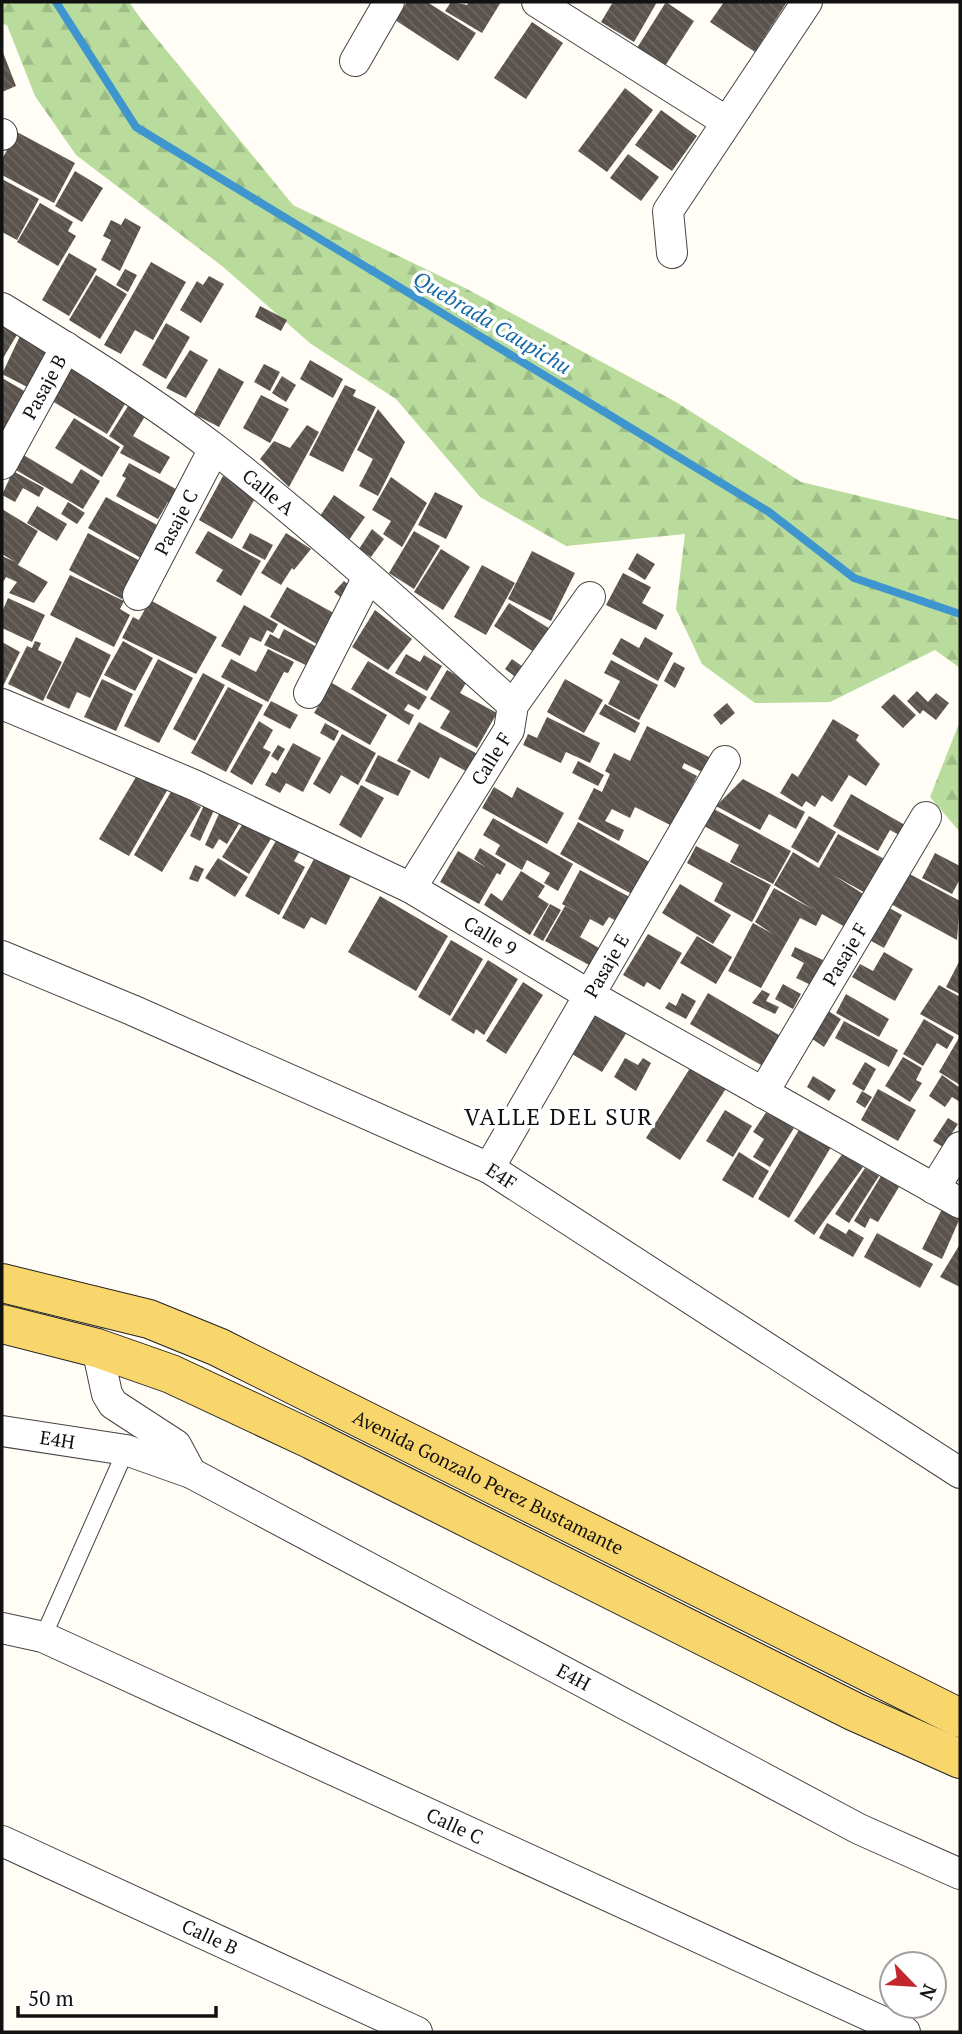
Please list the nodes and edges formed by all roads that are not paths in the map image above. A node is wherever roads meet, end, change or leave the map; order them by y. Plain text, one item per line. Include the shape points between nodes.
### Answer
1 (389, 2) edge
2 (537, 2) edge
3 (807, 2) edge
4 (355, 61) dead end
5 (727, 122) junction
6 (672, 253) dead end
7 (2, 308) edge
8 (66, 347) junction
9 (214, 449) junction
10 (2, 464) edge
11 (368, 577) junction
12 (138, 595) dead end
13 (590, 597) dead end
14 (309, 693) dead end
15 (2, 704) edge
16 (513, 705) junction
17 (725, 761) dead end
18 (926, 817) dead end
19 (411, 888) junction
20 (2, 956) edge
21 (591, 996) junction
22 (762, 1093) junction
23 (960, 1147) edge
24 (489, 1168) junction
25 (934, 1189) junction
26 (960, 1203) edge
27 (2, 1283) edge
28 (2, 1324) edge
29 (97, 1348) junction
30 (2, 1430) edge
31 (126, 1450) junction
32 (191, 1473) junction
33 (960, 1473) edge
34 (2, 1628) edge
35 (43, 1637) junction
36 (960, 1718) edge
37 (960, 1759) edge
38 (2, 1841) edge
39 (960, 1874) edge
40 (417, 2032) edge
41 (905, 2032) edge

1 - 4 street
2 - 5 street
3 - 5 street
5 - 6 street via 668,211
7 - 8 street, Calle A
8 - 9 street, Calle A
8 - 10 street, Pasaje B
9 - 11 street, Calle A
9 - 12 street, Pasaje C
11 - 14 street
11 - 16 street, Calle A
13 - 16 street, Calle F
15 - 19 street, Calle 9 via 194,785
16 - 19 street, Calle F via 509,730
17 - 21 street, Pasaje E
18 - 22 street, Pasaje F
19 - 21 street, Calle 9
20 - 24 street, E4F
21 - 22 street, Calle 9
21 - 24 street, Pasaje E
22 - 25 street, Calle 9
23 - 25 street
24 - 33 street, E4F
25 - 26 street, Calle 9
27 - 36 main road, Avenida Gonzalo Perez Bustamante via 149,1319 218,1347
28 - 29 main road
29 - 32 street via 113,1404 176,1445
29 - 37 main road via 171,1374 312,1440 855,1712
30 - 31 street, E4H
31 - 32 street, E4H
31 - 35 lane
32 - 39 street, E4H via 859,1829
34 - 35 street, Calle C
35 - 41 street, Calle C
38 - 40 street, Calle B

